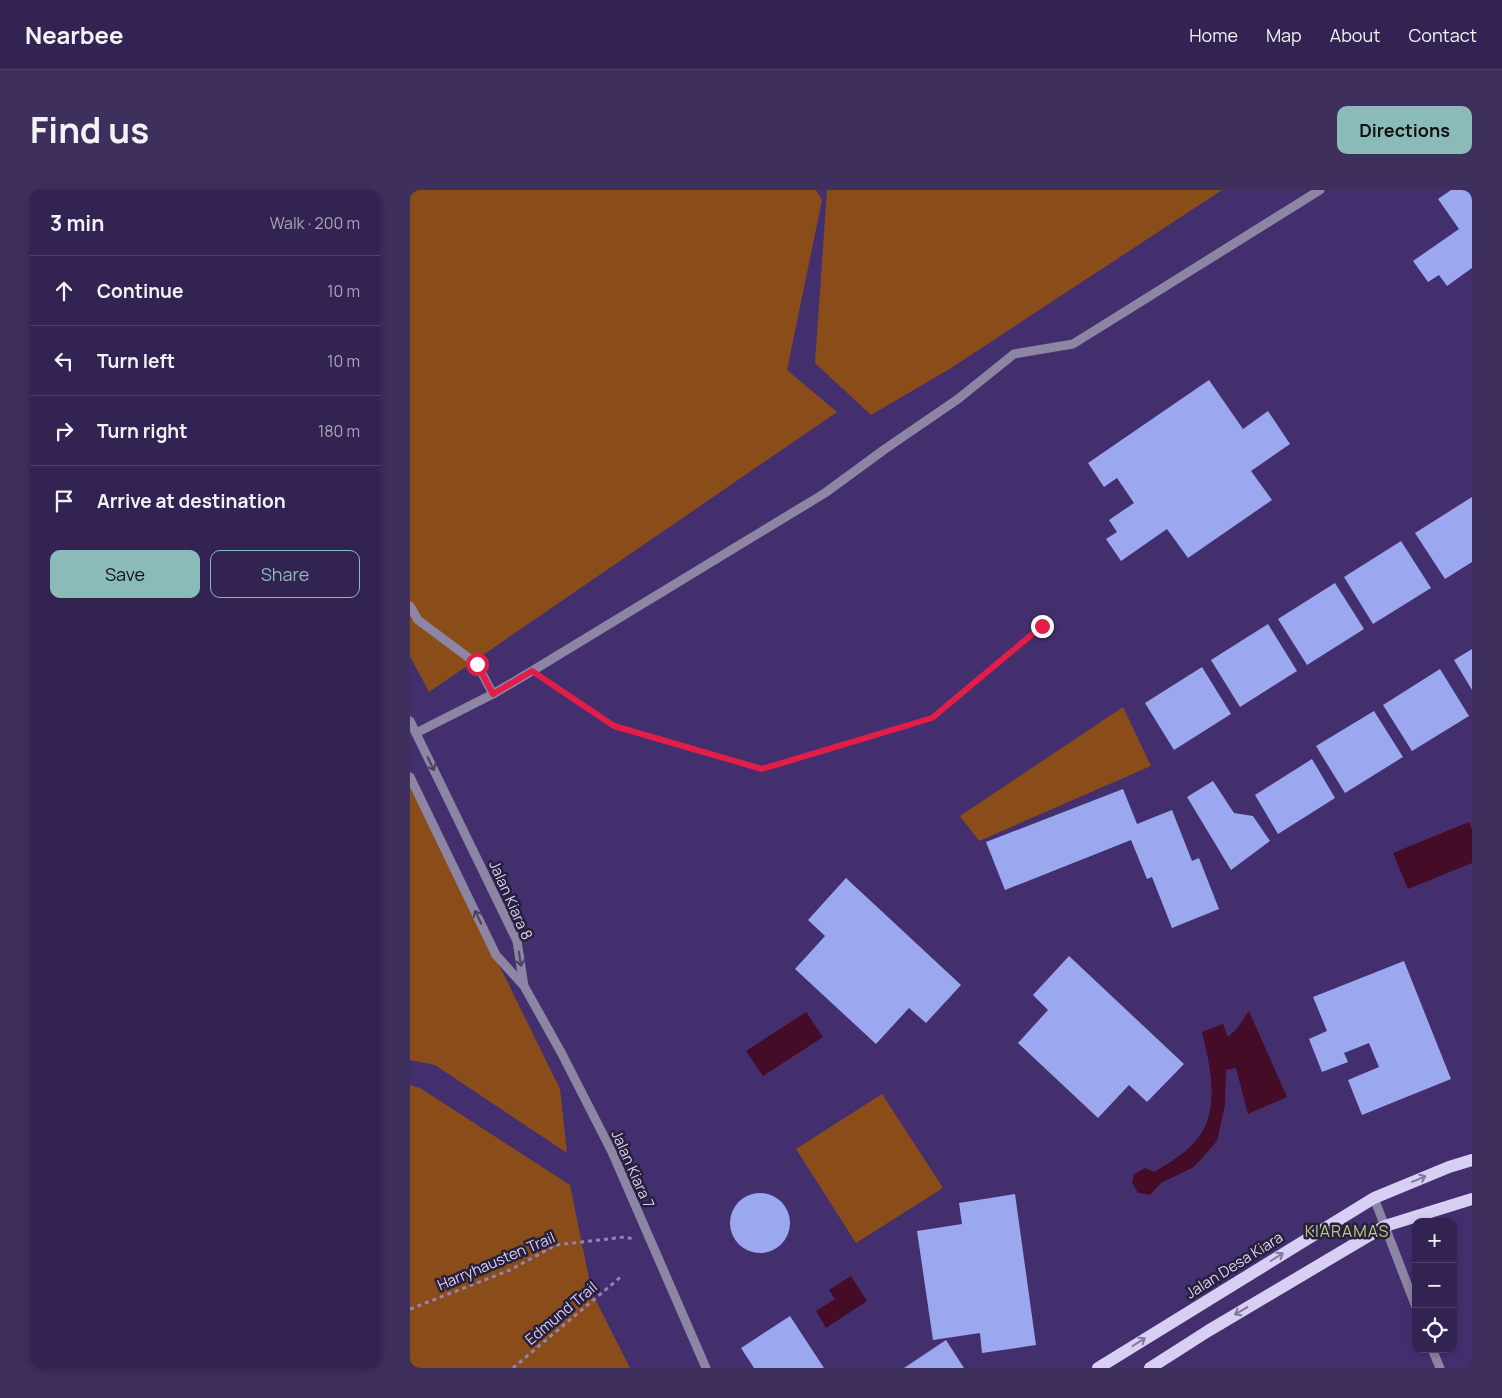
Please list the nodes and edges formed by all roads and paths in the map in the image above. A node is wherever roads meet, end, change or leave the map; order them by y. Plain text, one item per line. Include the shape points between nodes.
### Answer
1 (1320, 190) edge
2 (410, 606) edge
3 (1042, 626) dead end
4 (532, 671) junction
5 (493, 694) junction
6 (410, 720) edge
7 (416, 733) junction
8 (410, 777) edge
9 (524, 986) junction
10 (1472, 1160) edge
11 (1374, 1198) junction
12 (1472, 1199) edge
13 (1384, 1226) junction
14 (652, 1244) junction
15 (623, 1275) dead end
16 (1412, 1297) edge
17 (410, 1308) edge
18 (1434, 1353) edge
19 (513, 1368) edge
20 (706, 1368) edge
21 (1098, 1368) edge
22 (1150, 1368) edge
23 (1440, 1368) edge

1 - 4 street via 1073,344 1014,354 958,399 825,493
2 - 5 street via 418,620 477,664
3 - 4 path via 932,718 762,769 614,726
4 - 5 street
5 - 7 street
6 - 7 street, Jalan Kiara 8
7 -> 9 street, Jalan Kiara 8 via 517,941
9 -> 8 street via 496,955
9 - 14 street, Jalan Kiara 7 via 612,1152
11 -> 10 main road, Jalan Desa Kiara via 1449,1166
11 - 13 street
21 -> 11 main road, Jalan Desa Kiara
12 - 13 main road
13 - 16 street
13 -> 22 main road
14 - 17 path, Harryhausten Trail via 625,1237 556,1245 510,1270
14 - 20 street, Jalan Kiara 7
15 - 19 path, Edmund Trail
18 - 23 street

